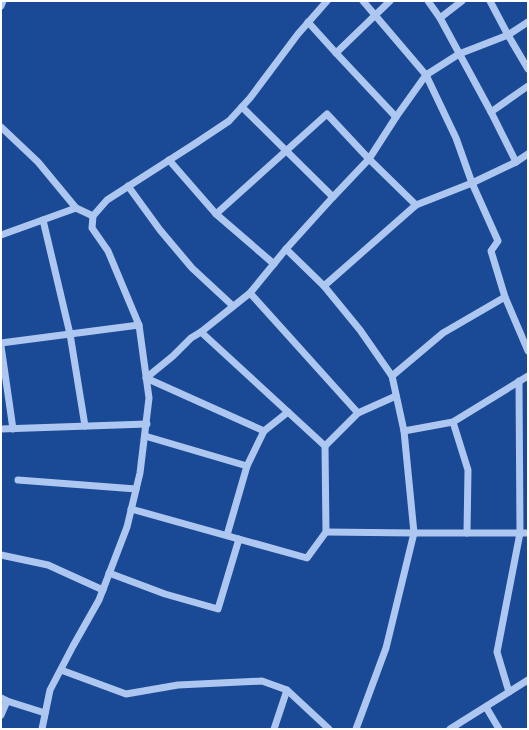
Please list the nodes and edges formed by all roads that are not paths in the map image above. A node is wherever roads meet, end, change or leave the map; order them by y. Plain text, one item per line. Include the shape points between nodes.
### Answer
1 (3, 1) edge
2 (327, 1) edge
3 (363, 1) edge
4 (390, 1) edge
5 (428, 1) edge
6 (462, 1) edge
7 (490, 1) edge
8 (1, 6) edge
9 (376, 15) junction
10 (440, 18) junction
11 (308, 22) junction
12 (528, 22) edge
13 (508, 35) junction
14 (336, 53) junction
15 (460, 54) junction
16 (528, 69) edge
17 (426, 75) junction
18 (528, 86) edge
19 (242, 107) junction
20 (492, 112) junction
21 (396, 117) junction
22 (1, 127) edge
23 (286, 150) junction
24 (528, 154) edge
25 (169, 160) junction
26 (369, 160) junction
27 (516, 162) junction
28 (472, 183) junction
29 (128, 186) junction
30 (333, 197) junction
31 (416, 205) junction
32 (76, 208) junction
33 (216, 214) junction
34 (93, 216) junction
35 (43, 220) junction
36 (1, 235) edge
37 (286, 249) junction
38 (274, 264) junction
39 (324, 286) junction
40 (250, 293) junction
41 (506, 297) junction
42 (233, 306) junction
43 (139, 325) junction
44 (201, 332) junction
45 (70, 334) junction
46 (1, 345) edge
47 (528, 351) edge
48 (392, 376) junction
49 (528, 376) edge
50 (146, 378) junction
51 (519, 381) junction
52 (396, 396) junction
53 (288, 412) junction
54 (358, 413) junction
55 (453, 422) junction
56 (147, 424) junction
57 (84, 426) junction
58 (1, 429) edge
59 (13, 429) junction
60 (264, 431) junction
61 (404, 431) junction
62 (145, 436) junction
63 (325, 446) junction
64 (247, 466) junction
65 (18, 480) dead end
66 (136, 489) junction
67 (131, 509) junction
68 (326, 532) junction
69 (414, 533) junction
70 (467, 533) junction
71 (524, 533) edge
72 (227, 536) junction
73 (239, 539) junction
74 (2, 557) edge
75 (109, 573) junction
76 (103, 590) junction
77 (61, 670) junction
78 (528, 680) edge
79 (287, 690) junction
80 (509, 692) junction
81 (4, 700) edge
82 (486, 707) junction
83 (45, 713) junction
84 (1, 715) edge
85 (42, 729) edge
86 (274, 729) edge
87 (329, 729) edge
88 (356, 729) edge
89 (450, 729) edge
90 (499, 729) edge

1 - 8 street
2 - 11 street
3 - 9 street
4 - 9 street
5 - 10 street
6 - 10 street
7 - 13 street
9 - 14 street
9 - 17 street
10 - 15 street
11 - 14 street
11 - 19 street
12 - 13 street
13 - 15 street
13 - 16 street
14 - 21 street
15 - 17 street
15 - 20 street
17 - 21 street
17 - 28 street via 456,138
18 - 20 street
19 - 23 street
19 - 25 street via 229,121
20 - 27 street
21 - 26 street
22 - 32 street via 38,162
23 - 26 street via 328,114
23 - 30 street
23 - 33 street
24 - 27 street
25 - 29 street
25 - 33 street
26 - 30 street
26 - 31 street
27 - 28 street
28 - 31 street
28 - 41 street via 498,241 491,251
29 - 34 street via 107,200
29 - 42 street via 192,268
30 - 37 street
31 - 39 street
32 - 34 street
32 - 35 street
33 - 38 street
34 - 43 street via 92,228 108,251
35 - 36 street
35 - 45 street
37 - 38 street
37 - 39 street
38 - 40 street
39 - 48 street via 360,330
40 - 42 street
40 - 54 street
41 - 47 street
41 - 48 street via 443,333
42 - 44 street
43 - 45 street
43 - 50 street
44 - 50 street
44 - 53 street
45 - 46 street
45 - 57 street
46 - 59 street
48 - 52 street
49 - 51 street
50 - 56 street via 149,398
50 - 60 street
51 - 55 street
51 - 71 street
52 - 54 street
52 - 61 street
53 - 60 street
53 - 63 street
54 - 63 street
55 - 61 street
55 - 70 street via 468,470
56 - 57 street
56 - 62 street
57 - 59 street
58 - 59 street
60 - 64 street
61 - 69 street
62 - 64 street
62 - 66 street
63 - 68 street
64 - 72 street
65 - 66 street
66 - 67 street
67 - 72 street
67 - 75 street via 127,527
68 - 69 street
68 - 73 street via 307,558
69 - 70 street
69 - 88 street via 386,648
70 - 71 street
71 - 80 street via 497,652
72 - 73 street
73 - 75 street via 218,609 165,594
74 - 76 street via 48,565
75 - 76 street
76 - 77 street
77 - 79 street via 126,694 178,685 262,681
77 - 83 street via 50,690
78 - 80 street
79 - 86 street
79 - 87 street
80 - 82 street
81 - 83 street
81 - 84 street
82 - 89 street
82 - 90 street
83 - 85 street

